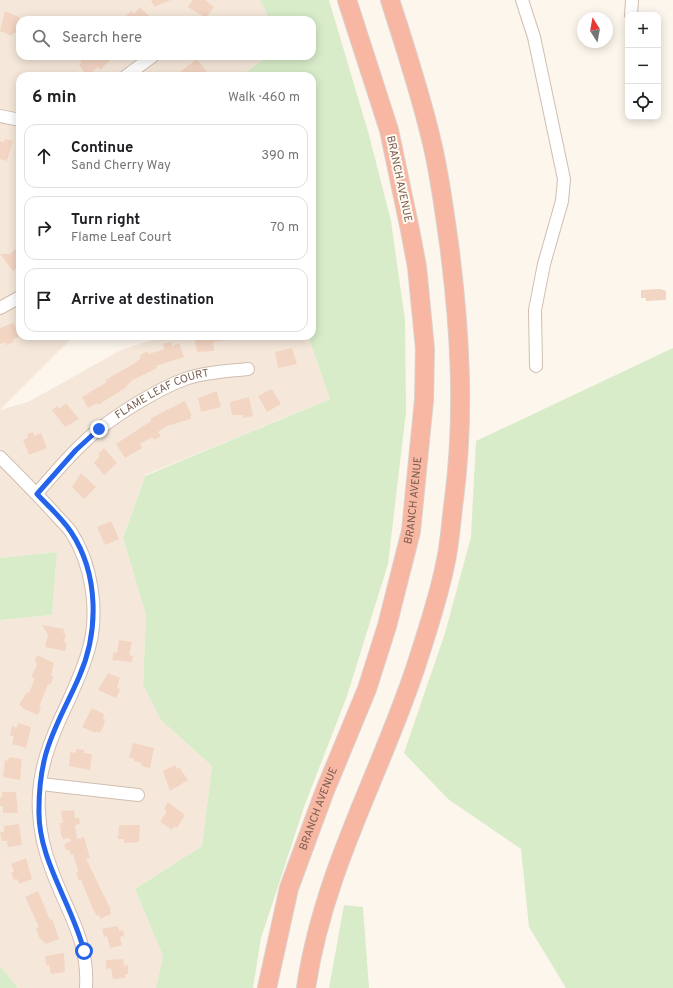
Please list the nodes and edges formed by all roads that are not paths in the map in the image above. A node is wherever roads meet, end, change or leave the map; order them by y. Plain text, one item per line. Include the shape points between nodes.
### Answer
1 (347, 0) edge
2 (390, 0) edge
3 (522, 0) edge
4 (632, 0) edge
5 (631, 12) edge
6 (147, 60) edge
7 (131, 72) edge
8 (0, 116) edge
9 (16, 119) edge
10 (16, 299) edge
11 (0, 308) edge
12 (536, 366) dead end
13 (248, 368) dead end
14 (0, 457) edge
15 (37, 494) junction
16 (41, 784) junction
17 (138, 795) dead end
18 (86, 988) edge
19 (267, 988) edge
20 (306, 988) edge

1 - 19 highway, BRANCH AVENUE via 389,130 410,230 417,267 424,349 424,400 411,531 388,626 367,689 324,793 289,888
2 - 20 highway via 432,143 444,204 460,348 457,481 445,565 416,668 340,856 321,914
3 - 12 street via 534,37 564,179 562,201 544,264 535,310
4 - 5 street
6 - 7 street
8 - 9 street
10 - 11 street
13 - 15 street, FLAME LEAF COURT via 186,379 138,403 99,429 76,450
14 - 15 street
15 - 16 street via 71,532 81,552 89,575 93,623 89,648 80,676 45,757
16 - 17 street
16 - 18 street via 38,810 41,832 51,868 79,930 84,951

